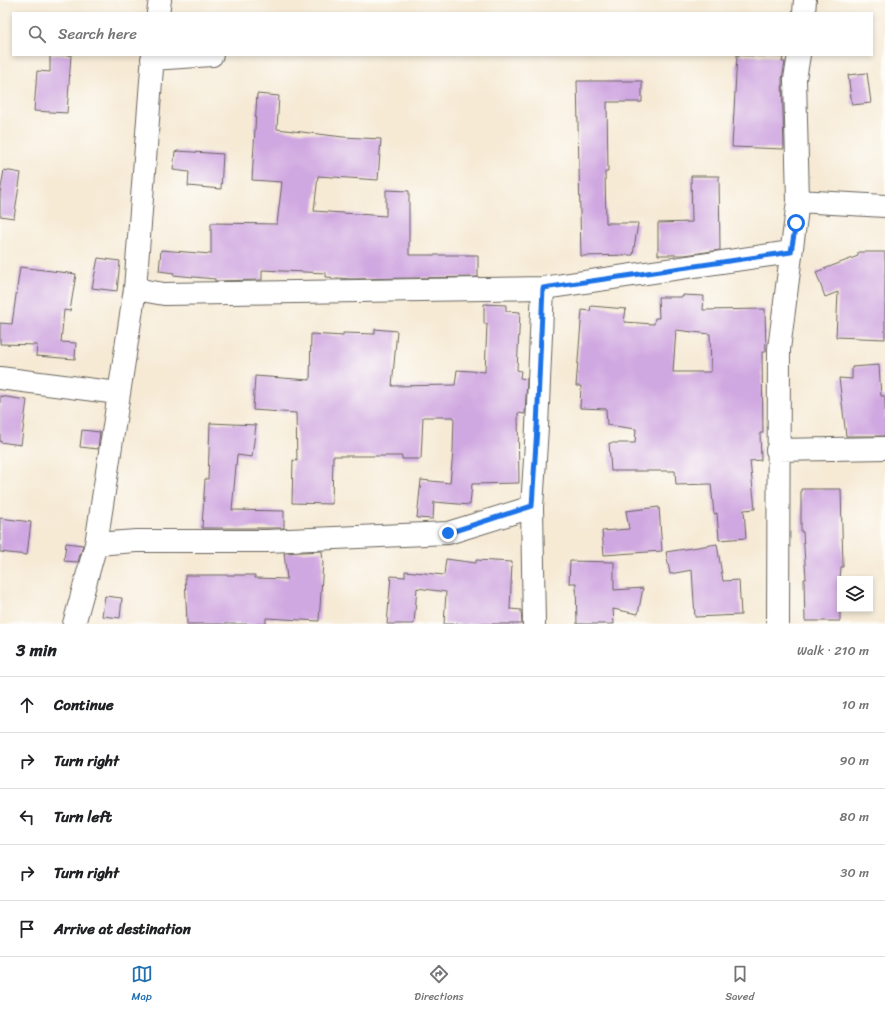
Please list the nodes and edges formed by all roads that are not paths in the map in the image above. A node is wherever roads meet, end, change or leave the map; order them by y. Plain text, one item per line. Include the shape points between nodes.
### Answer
1 (160, 0) edge
2 (805, 0) edge
3 (158, 12) edge
4 (804, 12) edge
5 (182, 56) edge
6 (799, 56) edge
7 (153, 57) edge
8 (798, 201) junction
9 (885, 206) edge
10 (791, 252) junction
11 (543, 288) junction
12 (135, 289) junction
13 (0, 378) edge
14 (118, 393) junction
15 (885, 448) edge
16 (777, 450) junction
17 (532, 506) junction
18 (96, 544) junction
19 (74, 624) edge
20 (534, 624) edge
21 (778, 624) edge

1 - 3 street
2 - 4 street
5 - 7 street
6 - 8 street via 796,78
7 - 12 street
8 - 9 street
8 - 10 street
10 - 11 street
10 - 16 street via 779,349
11 - 12 street via 164,294
11 - 17 street
12 - 14 street
13 - 14 street
14 - 18 street
15 - 16 street
16 - 21 street
17 - 18 street via 448,533 267,541 136,541
17 - 20 street
18 - 19 street

